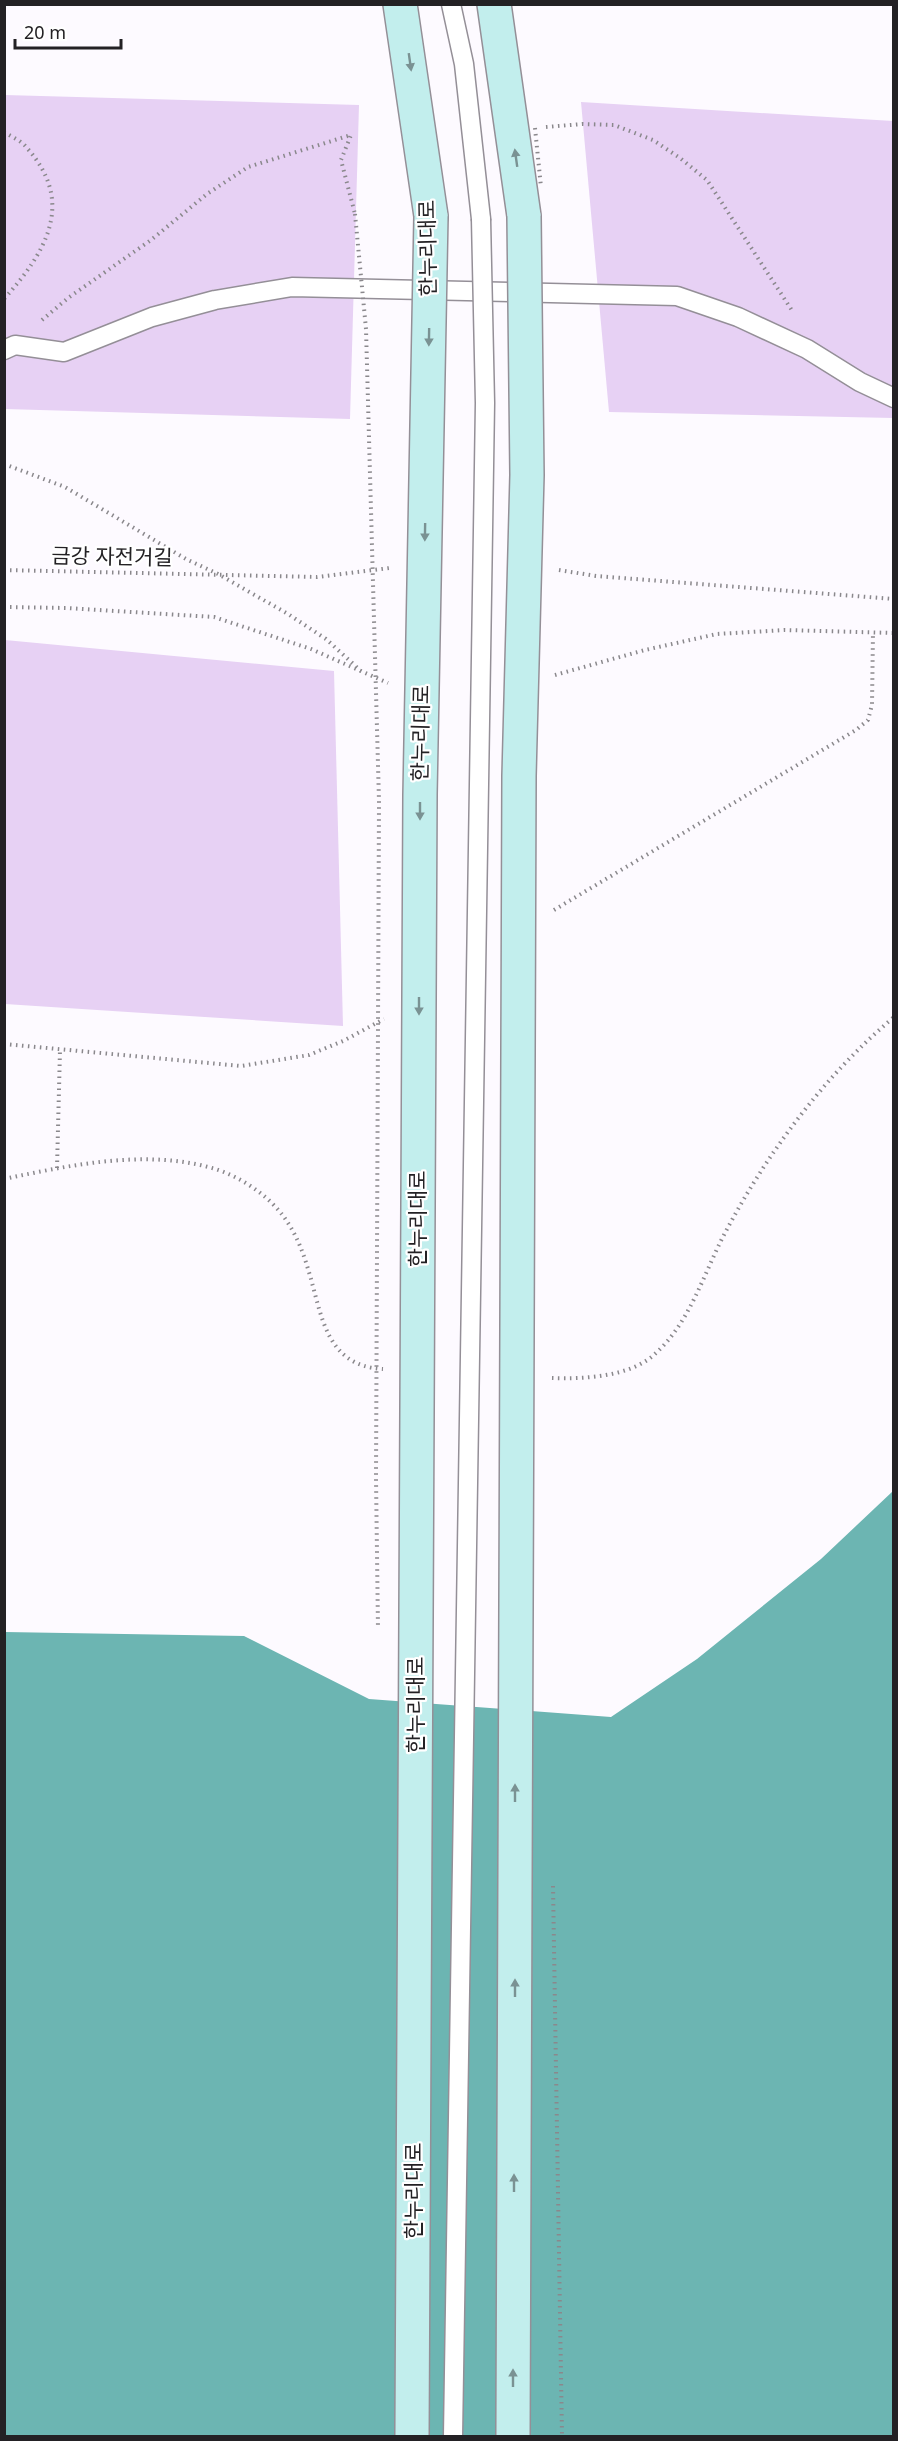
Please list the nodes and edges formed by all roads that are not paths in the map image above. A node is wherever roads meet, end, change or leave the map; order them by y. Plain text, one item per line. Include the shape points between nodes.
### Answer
1 (400, 4) edge
2 (451, 4) edge
3 (494, 4) edge
4 (10, 348) edge
5 (894, 398) edge
6 (412, 2436) edge
7 (453, 2436) edge
8 (513, 2436) edge

1 -> 6 street, 한누리대로, bridge via 431,216 420,795
2 - 7 lane, bridge via 464,64 481,219 485,403
8 -> 3 street, bridge via 519,776 527,475 524,216
4 - 5 lane via 64,352 152,317 215,300 292,287 677,296 738,317

